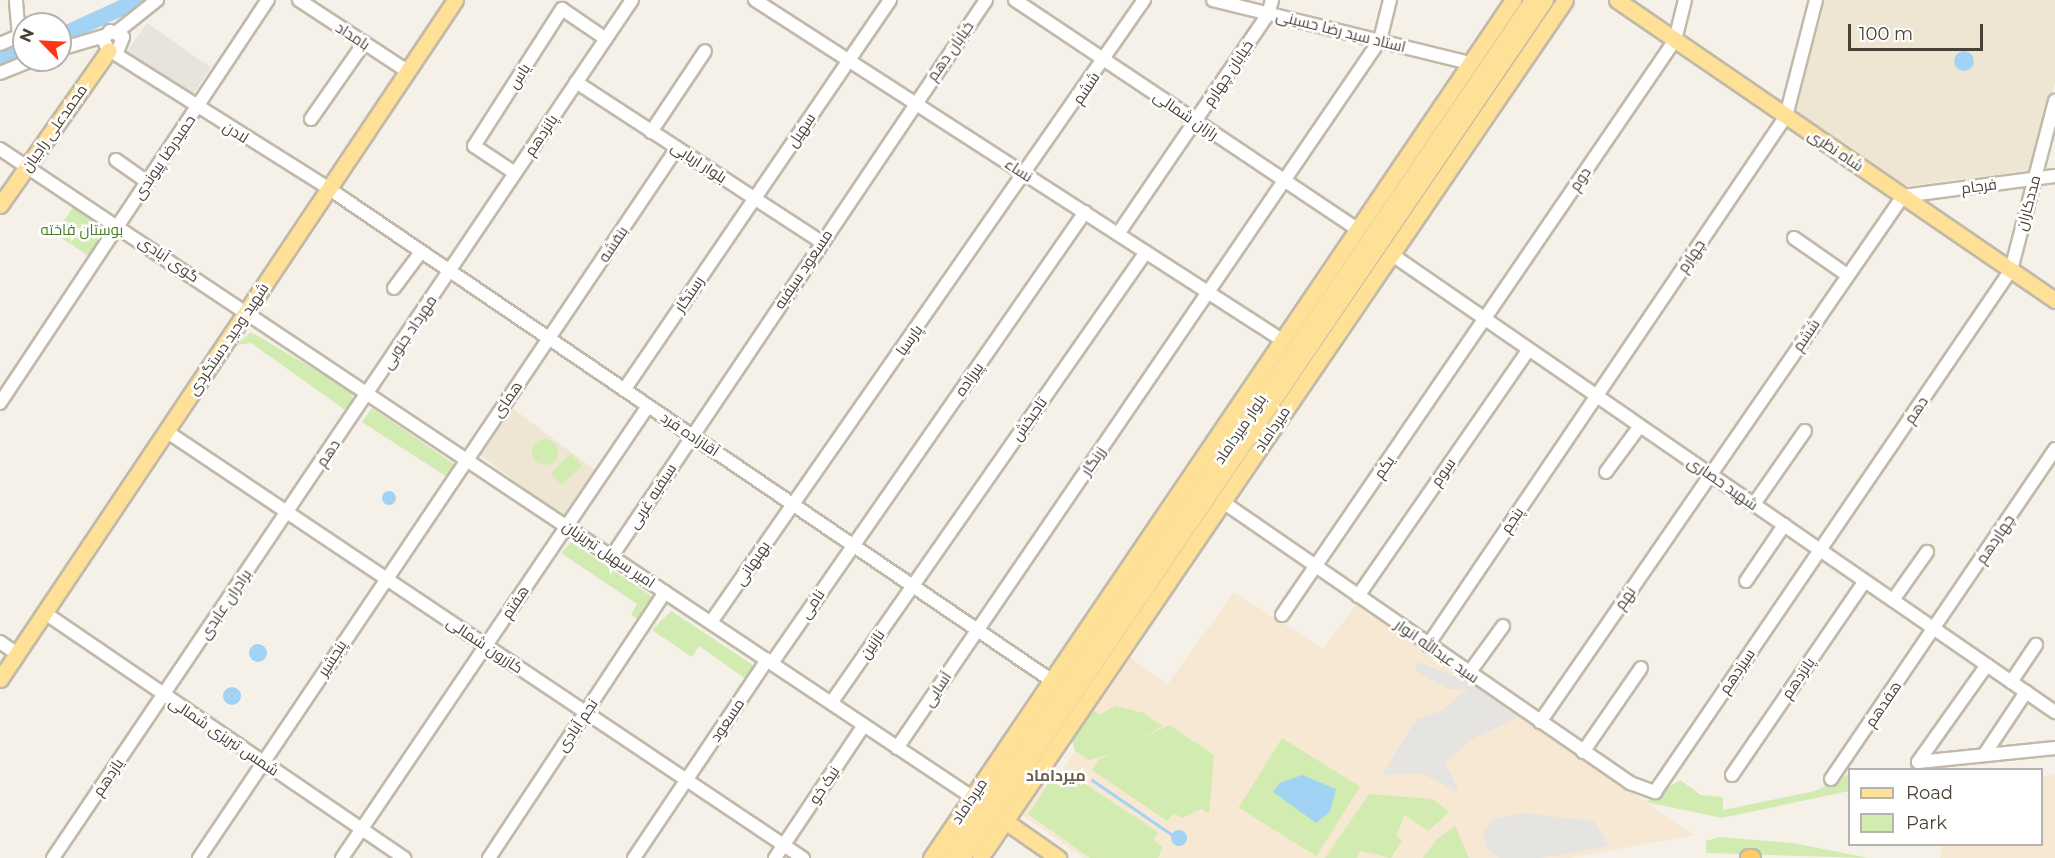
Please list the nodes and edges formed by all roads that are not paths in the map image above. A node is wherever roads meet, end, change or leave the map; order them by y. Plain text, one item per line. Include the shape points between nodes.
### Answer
1 (16, 0) edge
2 (157, 0) edge
3 (268, 0) edge
4 (299, 0) edge
5 (324, 0) edge
6 (455, 0) edge
7 (632, 0) edge
8 (755, 0) edge
9 (890, 0) edge
10 (986, 0) edge
11 (1016, 0) edge
12 (1144, 0) edge
13 (1213, 0) edge
14 (1272, 0) edge
15 (1390, 0) edge
16 (1513, 0) edge
17 (1532, 0) edge
18 (1545, 0) edge
19 (1565, 0) edge
20 (1617, 0) edge
21 (1685, 0) edge
22 (1816, 0) edge
23 (773, 5) edge
24 (317, 12) junction
25 (1268, 14) junction
26 (118, 31) junction
27 (606, 39) junction
28 (1380, 40) junction
29 (1675, 40) junction
30 (364, 43) junction
31 (0, 44) edge
32 (109, 47) junction
33 (72, 49) edge
34 (705, 51) dead end
35 (848, 60) junction
36 (1105, 60) junction
37 (1470, 63) junction
38 (407, 71) junction
39 (576, 82) junction
40 (2055, 101) edge
41 (914, 103) junction
42 (197, 107) junction
43 (1786, 116) junction
44 (310, 119) dead end
45 (1196, 121) junction
46 (651, 132) junction
47 (677, 148) junction
48 (0, 149) edge
49 (116, 160) dead end
50 (23, 165) junction
51 (515, 173) junction
52 (1027, 175) junction
53 (2055, 176) edge
54 (2035, 178) junction
55 (147, 182) junction
56 (1283, 182) junction
57 (328, 188) junction
58 (0, 192) edge
59 (1903, 196) junction
60 (754, 199) junction
61 (0, 205) edge
62 (1085, 212) junction
63 (118, 225) junction
64 (1357, 229) junction
65 (1118, 234) junction
66 (1794, 238) dead end
67 (821, 242) junction
68 (421, 252) junction
69 (1146, 252) junction
70 (1392, 254) junction
71 (2011, 270) junction
72 (450, 271) junction
73 (1847, 275) junction
74 (394, 288) dead end
75 (1208, 292) junction
76 (2055, 300) edge
77 (247, 311) junction
78 (1485, 319) junction
79 (550, 339) junction
80 (1282, 340) junction
81 (1529, 349) junction
82 (624, 390) junction
83 (368, 393) junction
84 (1597, 396) junction
85 (0, 403) edge
86 (648, 406) junction
87 (1640, 426) junction
88 (1805, 430) dead end
89 (166, 431) junction
90 (691, 436) junction
91 (2055, 449) edge
92 (465, 458) junction
93 (1606, 472) dead end
94 (1710, 474) junction
95 (1223, 502) junction
96 (792, 504) junction
97 (1754, 504) junction
98 (288, 512) junction
99 (1784, 525) junction
100 (567, 526) junction
101 (853, 545) junction
102 (1820, 550) junction
103 (1928, 552) dead end
104 (612, 556) junction
105 (1316, 566) junction
106 (384, 577) junction
107 (1746, 581) dead end
108 (1864, 581) junction
109 (912, 586) junction
110 (665, 592) junction
111 (1358, 596) junction
112 (1893, 600) junction
113 (1120, 605) junction
114 (45, 613) junction
115 (1282, 615) dead end
116 (1093, 619) junction
117 (711, 622) junction
118 (1503, 626) dead end
119 (1934, 629) junction
120 (977, 630) junction
121 (0, 642) edge
122 (486, 645) junction
123 (1428, 645) junction
124 (2036, 645) dead end
125 (17, 654) junction
126 (769, 662) junction
127 (1987, 665) junction
128 (1641, 668) dead end
129 (1469, 674) junction
130 (0, 679) edge
131 (1051, 680) junction
132 (2011, 682) junction
133 (2026, 692) junction
134 (164, 696) junction
135 (831, 703) junction
136 (586, 712) junction
137 (2055, 712) edge
138 (1540, 722) junction
139 (864, 725) junction
140 (897, 748) junction
141 (2055, 748) edge
142 (1583, 752) junction
143 (1984, 755) junction
144 (263, 763) junction
145 (1732, 775) dead end
146 (1831, 779) dead end
147 (687, 780) junction
148 (1655, 792) joint
149 (972, 797) junction
150 (1005, 821) junction
151 (362, 829) junction
152 (784, 845) junction
153 (53, 858) edge
154 (199, 858) edge
155 (342, 858) edge
156 (404, 858) edge
157 (489, 858) edge
158 (634, 858) edge
159 (775, 858) edge
160 (803, 858) edge
161 (931, 858) edge
162 (948, 858) edge
163 (962, 858) edge
164 (980, 858) edge
165 (1058, 858) edge

1 - 31 street via 19,36
2 - 26 street
3 - 42 street, حمیدرضا پیوندی
4 - 24 street, بامداد
5 - 24 street
6 - 38 main road, شهید وحید دستگردی
7 - 27 street, پانزدهم
8 - 23 street, نساء
9 - 35 street, سهیل
10 - 41 street, خیابان دهم
11 - 36 street, رازان شمالی
12 - 36 street, ششم
13 - 25 street, استاد سید رضا حسینی
14 - 25 street, خیابان چهارم
15 - 28 street
16 - 37 main road, میرداماد
17 - 113 main road, بلوار میرداماد
18 - 163 main road, بلوار میرداماد
19 - 70 main road, میرداماد
20 - 29 main road, شاه نظری
21 - 29 street
22 - 43 street, چهارم
23 - 35 street, نساء
24 - 30 street, بامداد
25 - 28 street, استاد سید رضا حسینی
25 - 45 street, خیابان چهارم
26 - 32 street
26 - 32 street via 124,41
27 - 39 street, پانزدهم
27 - 51 street, یاس via 562,9 474,146
28 - 37 street, استاد سید رضا حسینی
28 - 56 street
29 - 43 main road, شاه نظری
29 - 78 street, دوم
30 - 38 street, بامداد
30 - 44 street
32 - 33 street
32 - 42 street, لادن
32 - 50 main road, محمدعلی راجیان
34 - 46 street
35 - 41 street, نساء
35 - 60 street, سهیل
36 - 45 street, رازان شمالی
36 - 52 street, ششم
37 - 64 main road, میرداماد
38 - 57 main road, شهید وحید دستگردی
39 - 46 street, بلوار اربابی
39 - 51 street, پانزدهم
40 - 54 street, مددکاران
41 - 52 street, نساء
41 - 67 street, مسعود سیفیه
42 - 55 street, حمیدرضا پیوندی
42 - 57 street, لادن
43 - 59 main road, شاه نظری
43 - 84 street, چهارم
45 - 56 street, رازان شمالی
45 - 65 street, خیابان چهارم
46 - 47 street, بلوار اربابی
47 - 60 street, بلوار اربابی
47 - 79 street, بنفشه
48 - 50 street, گوی آبادی
49 - 55 street
50 - 58 main road, محمدعلی راجیان
50 - 61 main road, محمدعلی راجیان
50 - 63 street, گوی آبادی
51 - 72 street, پانزدهم
52 - 62 street, نساء
52 - 96 street, پارسیا
53 - 54 street, فرجام
54 - 59 street, فرجام
54 - 71 street, مددکاران
55 - 63 street, حمیدرضا پیوندی
56 - 64 street, رازان شمالی
56 - 75 street
57 - 68 street, آقازاده فرد
57 - 77 main road, شهید وحید دستگردی
59 - 71 main road, شاه نظری
59 - 73 street, ششم
60 - 67 street, بلوار اربابی
60 - 82 street, رستگار
62 - 65 street, نساء
62 - 101 street, پیرزاده
63 - 77 street, گوی آبادی
63 - 85 street, حمیدرضا پیوندی
64 - 80 main road, میرداماد
65 - 69 street, نساء
66 - 73 street
67 - 90 street, مسعود سیفیه
68 - 72 street, آقازاده فرد
68 - 74 street
69 - 75 street, نساء
69 - 109 street, تاجبخش
70 - 78 street, شهید حصاری
70 - 95 main road, میرداماد
71 - 76 main road, شاه نظری
71 - 102 street, دهم
72 - 79 street, آقازاده فرد
72 - 83 street, مهرداد جنوبی
73 - 94 street, ششم
75 - 80 street, نساء
75 - 120 street, زرنگار
77 - 83 street, امیر سهیل تبریزیان
77 - 89 main road, شهید وحید دستگردی
78 - 81 street, شهید حصاری
78 - 105 street, یکم
79 - 82 street, آقازاده فرد
79 - 92 street, همای
80 - 116 main road, میرداماد
81 - 84 street, شهید حصاری
81 - 111 street, سوم
82 - 86 street, آقازاده فرد
83 - 92 street, امیر سهیل تبریزیان
83 - 98 street, دهم
84 - 87 street, شهید حصاری
84 - 123 street, پنجم
86 - 90 street, آقازاده فرد
86 - 100 street, هفتم
87 - 93 street
87 - 94 street, شهید حصاری
88 - 97 street
89 - 98 street, کازرون شمالی
89 - 114 main road, شهید وحید دستگردی
90 - 96 street, آقازاده فرد
90 - 104 street, سیفیه غربی
91 - 119 street, چهاردهم
92 - 100 street, امیر سهیل تبریزیان
92 - 106 street, پنجشیر
94 - 97 street, شهید حصاری
94 - 138 street, نهم
95 - 105 street, سید عبدالله انوار
95 - 150 main road, میرداماد
96 - 101 street, آقازاده فرد
96 - 117 street, بهبهانی
97 - 99 street, شهید حصاری
98 - 106 street, کازرون شمالی
98 - 134 street, برادران عابدی
99 - 102 street, شهید حصاری
99 - 107 street
100 - 104 street, امیر سهیل تبریزیان
100 - 122 street, هفتم
101 - 109 street, آقازاده فرد
101 - 126 street, نامی
102 - 108 street, شهید حصاری
102 - 148 street, سیزدهم
103 - 112 street
104 - 110 street, امیر سهیل تبریزیان
105 - 111 street, سید عبدالله انوار
105 - 115 street, یکم
106 - 122 street, کازرون شمالی
106 - 144 street, پنجشیر
108 - 112 street, شهید حصاری
108 - 145 street, پانزدهم
109 - 120 street, آقازاده فرد
109 - 135 street, نازنین
110 - 117 street, امیر سهیل تبریزیان
110 - 136 street, نجم آبادی
111 - 123 street, سید عبدالله انوار
112 - 119 street, شهید حصاری
113 - 116 main road
113 - 162 main road, بلوار میرداماد
114 - 125 main road, شهید وحید دستگردی
114 - 134 street, شمس تبریزی شمالی
116 - 131 main road, میرداماد
117 - 126 street, امیر سهیل تبریزیان
118 - 129 street
119 - 127 street, شهید حصاری
119 - 146 street, هفدهم
120 - 131 street, آقازاده فرد
120 - 140 street, آسایی
121 - 125 street
122 - 136 street, کازرون شمالی
122 - 151 street, هفتم
123 - 129 street, سید عبدالله انوار
124 - 132 street
125 - 130 main road, شهید وحید دستگردی
126 - 135 street, امیر سهیل تبریزیان
126 - 147 street, مسعود
127 - 132 street, شهید حصاری
127 - 143 street via 1918,762
128 - 142 street
129 - 138 street, سید عبدالله انوار
131 - 149 main road, میرداماد
132 - 133 street, شهید حصاری
133 - 137 street, شهید حصاری
133 - 143 street
134 - 144 street, شمس تبریزی شمالی
134 - 153 street, یازدهم
135 - 139 street, امیر سهیل تبریزیان
136 - 147 street, کازرون شمالی
136 - 157 street, نجم آبادی
138 - 142 street, سید عبدالله انوار
139 - 140 street, امیر سهیل تبریزیان
139 - 152 street, نیک خو
140 - 149 street, امیر سهیل تبریزیان
141 - 143 street
142 - 148 street, سید عبدالله انوار via 1630,783
144 - 151 street, شمس تبریزی شمالی
144 - 154 street, پنجشیر
147 - 152 street, کازرون شمالی
147 - 158 street, مسعود
149 - 161 main road, میرداماد
150 - 164 main road, میرداماد
150 - 165 main road
151 - 155 street, هفتم
151 - 156 street, شمس تبریزی شمالی
152 - 159 street, نیک خو
152 - 160 street, کازرون شمالی

